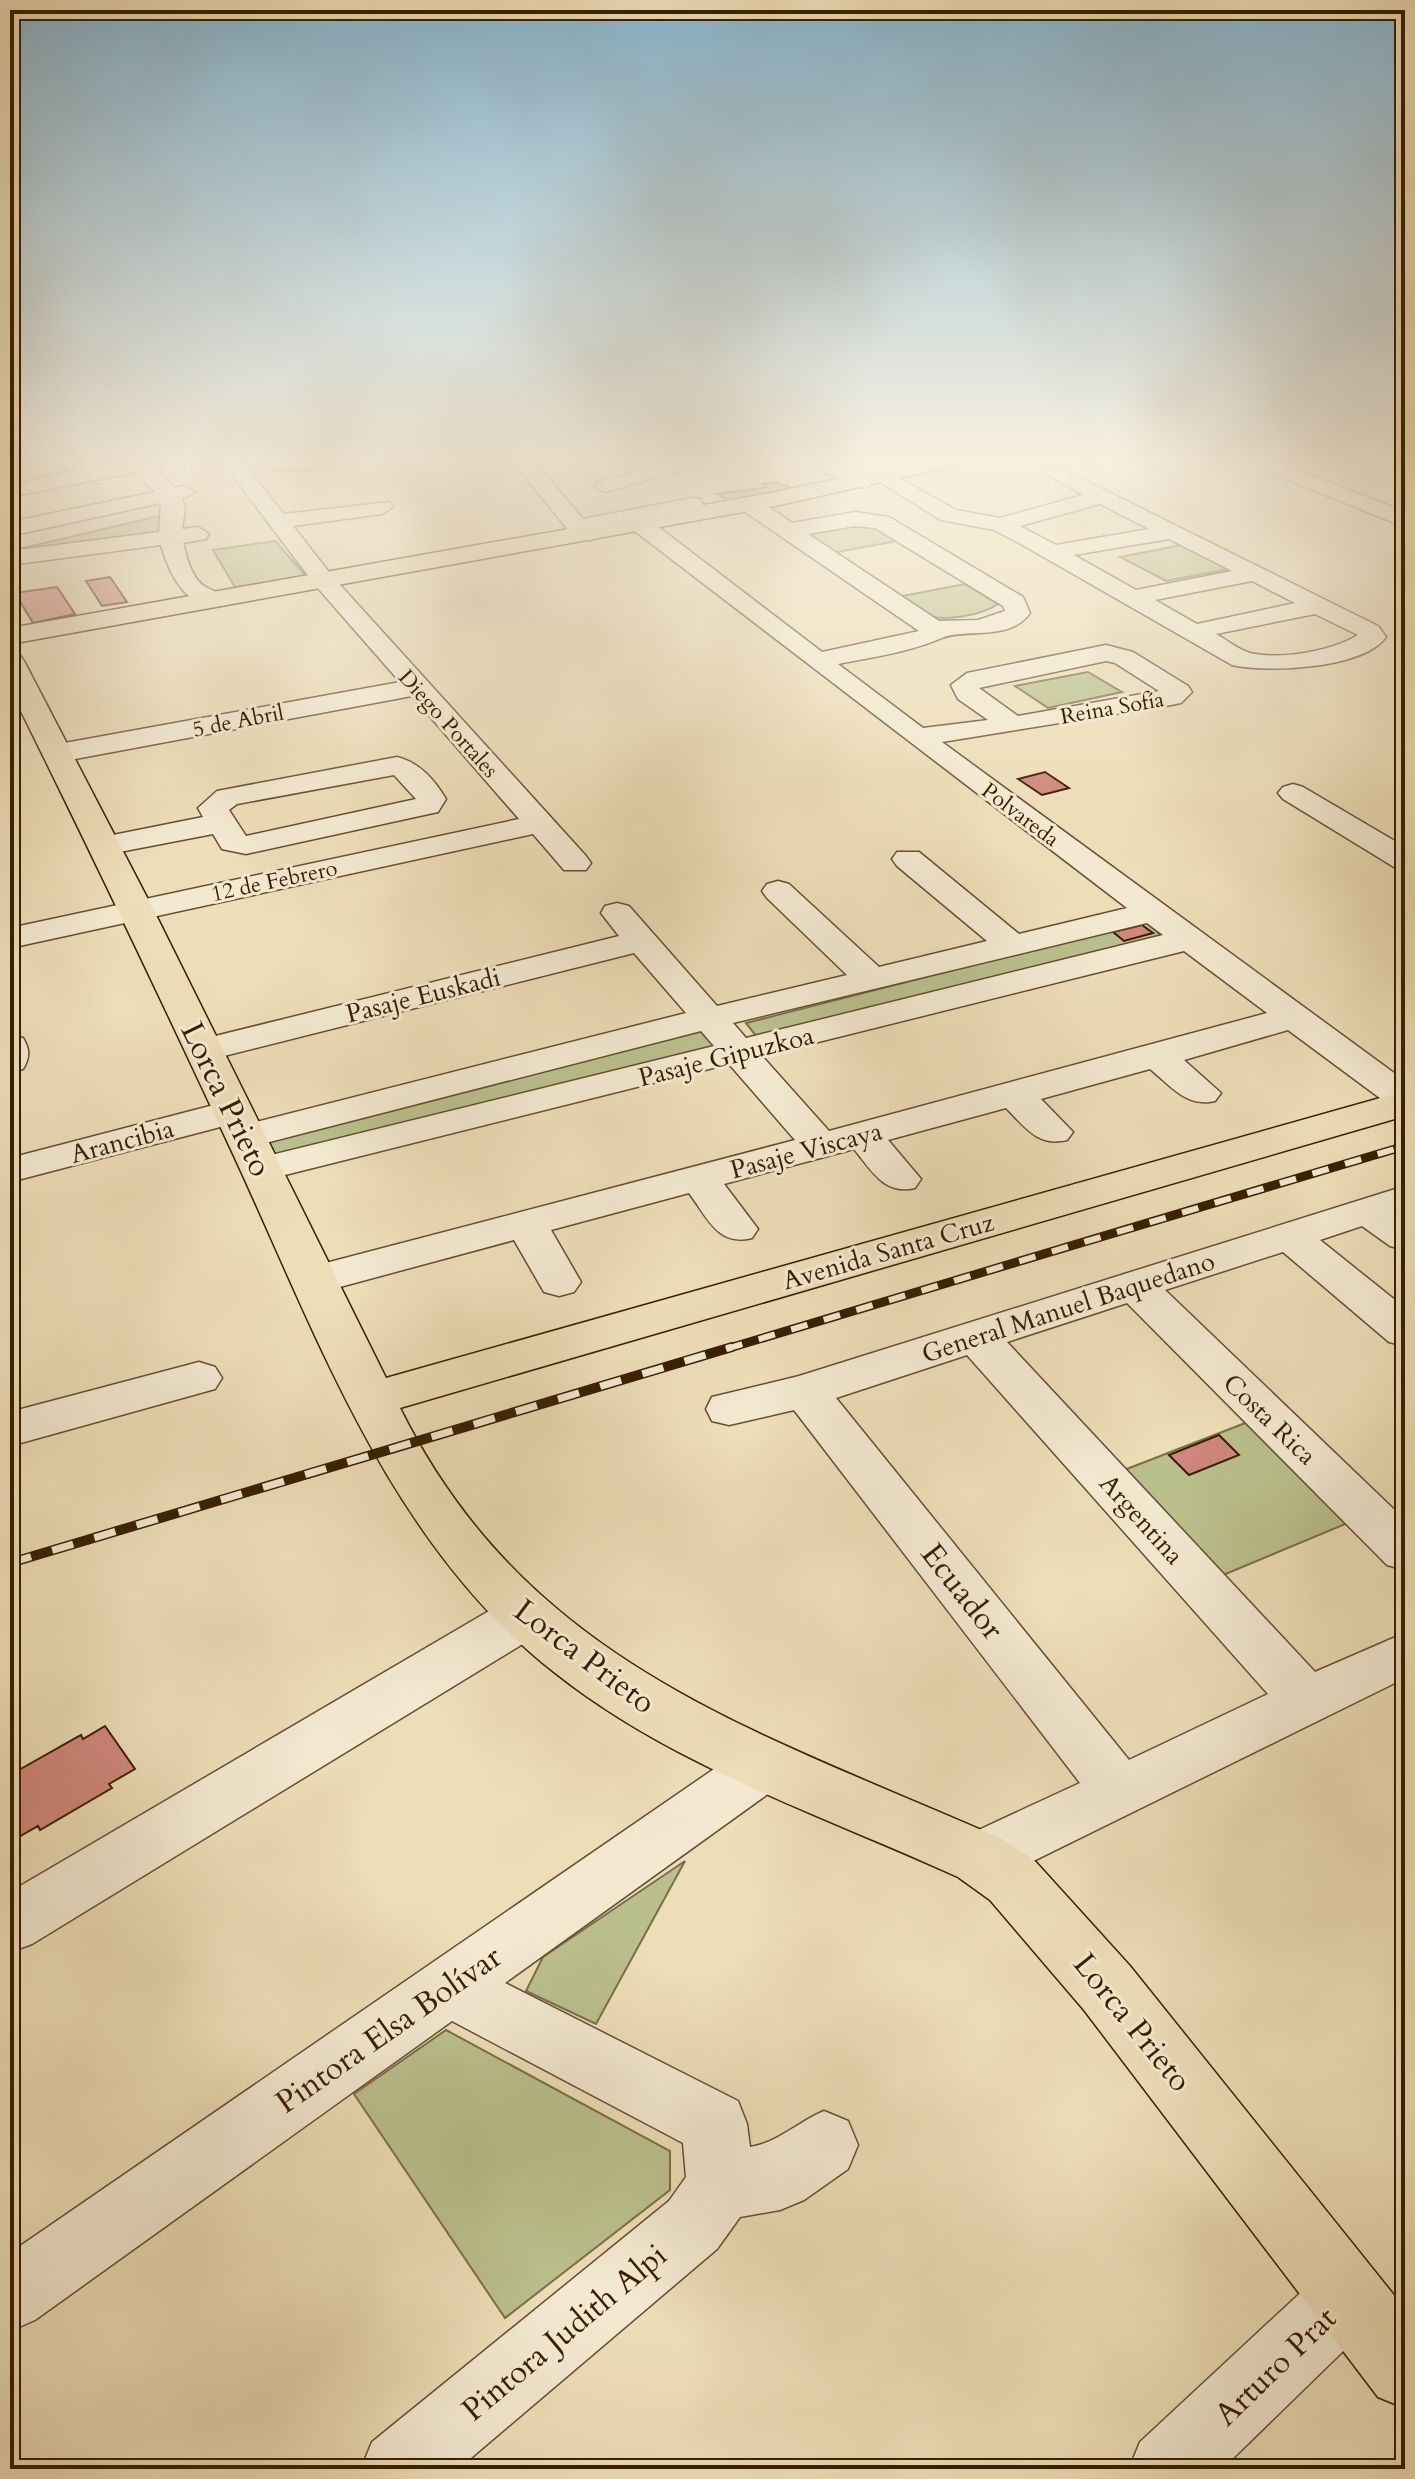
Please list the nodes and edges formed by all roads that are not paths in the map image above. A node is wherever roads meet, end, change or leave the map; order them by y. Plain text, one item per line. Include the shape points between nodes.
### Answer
1 (183, 575) edge
2 (209, 575) edge
3 (319, 575) edge
4 (356, 575) edge
5 (707, 575) edge
6 (855, 575) edge
7 (966, 575) edge
8 (1094, 575) edge
9 (1250, 575) edge
10 (1255, 575) edge
11 (211, 581) junction
12 (324, 581) junction
13 (1135, 597) junction
14 (1316, 606) junction
15 (932, 628) junction
16 (1086, 630) dead end
17 (1197, 631) junction
18 (10, 636) edge
19 (1112, 654) junction
20 (819, 660) junction
21 (10, 661) edge
22 (417, 687) junction
23 (1013, 725) junction
24 (917, 737) junction
25 (59, 753) junction
26 (1293, 793) dead end
27 (221, 823) junction
28 (538, 824) junction
29 (104, 846) junction
30 (908, 859) dead end
31 (1405, 860) edge
32 (575, 863) dead end
33 (778, 891) dead end
34 (136, 909) junction
35 (1153, 912) junction
36 (617, 913) dead end
37 (10, 938) edge
38 (1190, 939) junction
39 (642, 941) junction
40 (1013, 946) junction
41 (872, 980) junction
42 (1296, 1016) junction
43 (710, 1018) junction
44 (10, 1046) edge
45 (204, 1050) junction
46 (740, 1053) junction
47 (1157, 1056) junction
48 (10, 1061) edge
49 (1202, 1093) dead end
50 (1014, 1094) junction
51 (1405, 1101) edge
52 (1053, 1132) dead end
53 (862, 1134) junction
54 (247, 1139) junction
55 (820, 1145) junction
56 (10, 1170) edge
57 (698, 1178) junction
58 (901, 1179) dead end
59 (1386, 1205) edge
60 (526, 1224) junction
61 (737, 1229) dead end
62 (1289, 1236) junction
63 (1405, 1237) edge
64 (314, 1280) junction
65 (559, 1282) dead end
66 (1135, 1286) junction
67 (1405, 1331) edge
68 (976, 1336) junction
69 (199, 1378) dead end
70 (805, 1391) junction
71 (372, 1399) junction
72 (729, 1409) dead end
73 (10, 1429) edge
74 (1405, 1551) edge
75 (525, 1616) junction
76 (1405, 1654) edge
77 (1308, 1702) junction
78 (766, 1764) junction
79 (1121, 1792) junction
80 (980, 1858) junction
81 (10, 1924) edge
82 (449, 1987) junction
83 (824, 2145) dead end
84 (721, 2186) junction
85 (10, 2295) edge
86 (1349, 2296) junction
87 (1405, 2370) edge
88 (399, 2469) edge
89 (1167, 2469) edge

1 - 11 street via 193,590
2 - 11 street
3 - 12 street, Diego Portales
4 - 12 main road
5 - 20 street, Polvareda
6 - 15 street
7 - 15 street via 1018,608 1016,617 953,631
8 - 13 street
9 - 13 street
10 - 14 street
11 - 12 main road
11 - 18 main road
12 - 22 street, Diego Portales
13 - 17 street
14 - 17 street
14 - 17 street via 1373,637 1359,646 1256,663
15 - 20 street via 931,635 919,640
16 - 19 street, Reina Sofía
19 - 23 street via 964,685
19 - 23 street, Reina Sofía via 1179,692
20 - 24 street, Polvareda
21 - 25 main road, Lorca Prieto
22 - 25 street, 5 de Abril
22 - 28 street, Diego Portales
23 - 24 street, Reina Sofía
24 - 35 street, Polvareda
25 - 29 main road, Lorca Prieto
26 - 31 street
27 - 27 street via 233,842 246,845 441,803 407,770 385,766 220,800 213,808
27 - 29 street
28 - 32 street, Diego Portales
28 - 34 street, 12 de Febrero
29 - 34 main road, Lorca Prieto
30 - 40 street
33 - 41 street
34 - 37 street, 12 de Febrero
34 - 45 main road, Lorca Prieto
35 - 38 street, Polvareda
35 - 40 street, Pasaje Gipuzkoa
36 - 39 street
38 - 42 street, Polvareda
38 - 46 street, Pasaje Gipuzkoa
39 - 43 street
39 - 45 street, Pasaje Euskadi
40 - 41 street, Pasaje Gipuzkoa
41 - 43 street, Pasaje Gipuzkoa
42 - 47 street, Pasaje Viscaya
42 - 51 street, Polvareda
43 - 46 street
43 - 54 street, Pasaje Gipuzkoa
44 - 48 street
45 - 54 main road, Lorca Prieto
46 - 54 street, Pasaje Gipuzkoa
46 - 55 street
47 - 49 street
47 - 50 street, Pasaje Viscaya
50 - 52 street
50 - 53 street, Pasaje Viscaya
51 - 71 main road, Avenida Santa Cruz
53 - 55 street, Pasaje Viscaya
53 - 58 street
54 - 56 street, Arancibia
54 - 64 main road, Lorca Prieto
55 - 57 street, Pasaje Viscaya
57 - 60 street, Pasaje Viscaya
57 - 61 street
59 - 62 street, General Manuel Baquedano
59 - 63 street
60 - 64 street, Pasaje Viscaya
60 - 65 street
62 - 66 street, General Manuel Baquedano
62 - 67 street
64 - 71 main road, Lorca Prieto
66 - 68 street, General Manuel Baquedano
66 - 74 street, Costa Rica
68 - 70 street, General Manuel Baquedano
68 - 77 street, Argentina
69 - 73 street
70 - 72 street, General Manuel Baquedano
70 - 79 street, Ecuador
71 - 75 main road, Lorca Prieto via 428,1502 472,1560
75 - 78 main road, Lorca Prieto via 649,1708
75 - 81 street
76 - 77 street
77 - 79 street
78 - 80 main road, Lorca Prieto
78 - 82 street, Pintora Elsa Bolívar
79 - 80 street
80 - 86 main road, Lorca Prieto via 1012,1880 1090,1967
82 - 84 street via 714,2124
82 - 85 street, Pintora Elsa Bolívar
83 - 84 street via 780,2176
84 - 88 street, Pintora Judith Alpi via 693,2225
86 - 87 main road, Lorca Prieto
86 - 89 street, Arturo Prat

